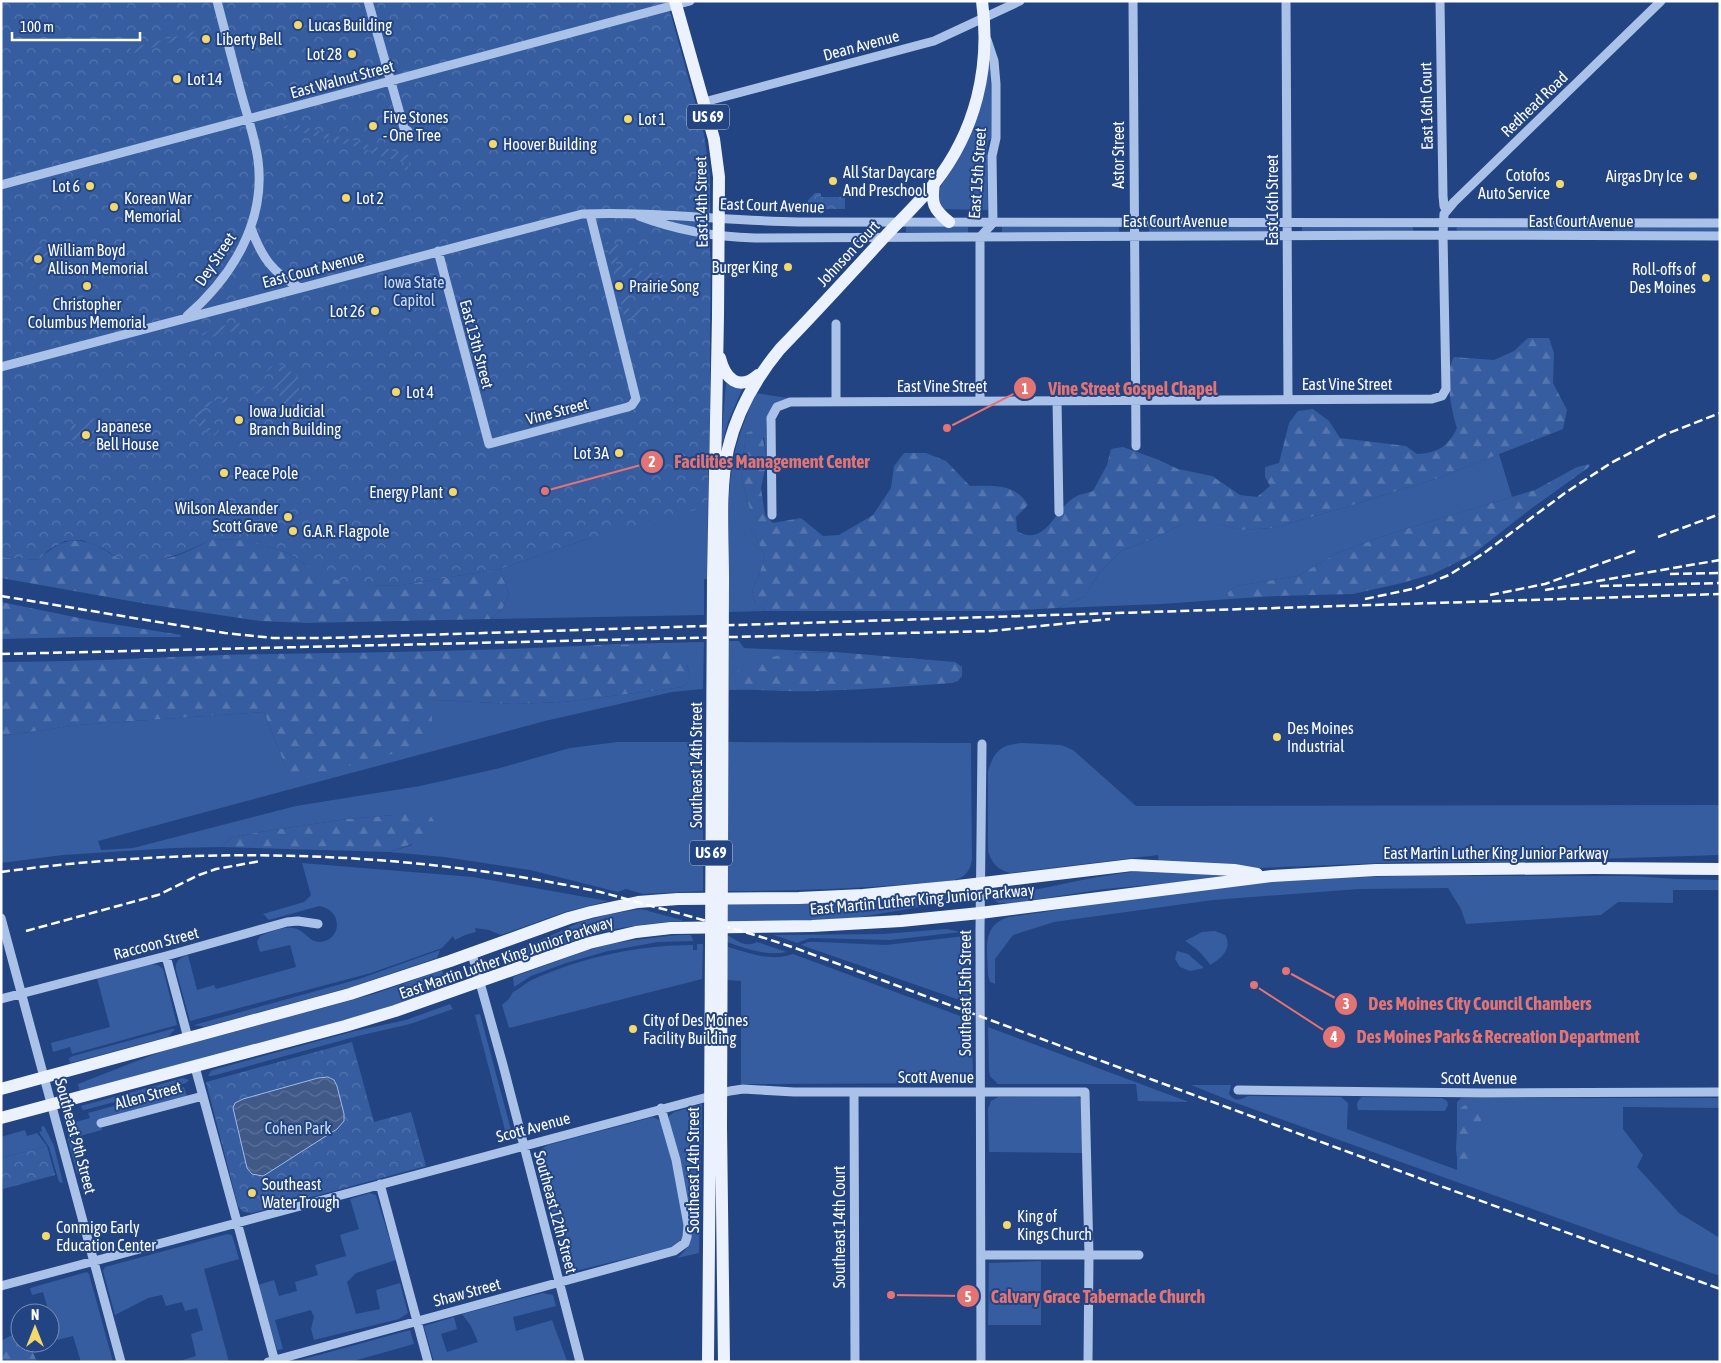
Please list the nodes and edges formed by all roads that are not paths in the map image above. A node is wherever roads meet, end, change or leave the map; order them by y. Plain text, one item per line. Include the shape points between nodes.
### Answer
1 (217, 1) edge
2 (368, 1) edge
3 (690, 1) edge
4 (982, 1) edge
5 (1020, 1) edge
6 (1133, 1) edge
7 (1286, 1) edge
8 (1440, 1) edge
9 (1661, 1) edge
10 (675, 3) edge
11 (984, 18) junction
12 (986, 36) junction
13 (391, 82) junction
14 (704, 102) junction
15 (248, 119) junction
16 (966, 129) joint
17 (408, 131) dead end
18 (934, 184) junction
19 (1, 185) edge
20 (1446, 210) junction
21 (590, 214) junction
22 (634, 215) junction
23 (720, 218) junction
24 (900, 221) junction
25 (949, 222) junction
26 (1443, 222) junction
27 (993, 223) junction
28 (1134, 223) junction
29 (1287, 223) junction
30 (1720, 223) edge
31 (1609, 224) junction
32 (251, 228) junction
33 (719, 235) junction
34 (1443, 235) junction
35 (1134, 236) junction
36 (1287, 236) junction
37 (1609, 236) junction
38 (1720, 236) edge
39 (884, 237) junction
40 (980, 237) junction
41 (438, 252) junction
42 (300, 288) junction
43 (185, 318) junction
44 (836, 324) dead end
45 (717, 348) junction
46 (1, 367) edge
47 (763, 370) junction
48 (1135, 399) junction
49 (1288, 399) junction
50 (980, 400) junction
51 (1057, 400) junction
52 (836, 402) junction
53 (489, 444) joint
54 (1136, 446) dead end
55 (1059, 512) dead end
56 (772, 515) dead end
57 (718, 579) junction
58 (982, 744) dead end
59 (1720, 869) edge
60 (1272, 876) junction
61 (980, 884) junction
62 (980, 913) junction
63 (1, 918) edge
64 (318, 924) dead end
65 (472, 954) junction
66 (166, 956) junction
67 (480, 981) junction
68 (22, 994) junction
69 (1, 999) edge
70 (188, 1038) junction
71 (195, 1067) junction
72 (44, 1077) junction
73 (1, 1089) edge
74 (1238, 1090) dead end
75 (854, 1092) junction
76 (1720, 1092) edge
77 (981, 1093) junction
78 (203, 1096) junction
79 (52, 1104) junction
80 (661, 1108) junction
81 (1, 1118) edge
82 (101, 1123) dead end
83 (715, 1127) junction
84 (524, 1145) junction
85 (380, 1184) junction
86 (237, 1222) junction
87 (981, 1255) junction
88 (1089, 1255) junction
89 (1139, 1255) dead end
90 (94, 1261) junction
91 (559, 1282) junction
92 (1, 1286) edge
93 (417, 1321) junction
94 (273, 1361) edge
95 (121, 1362) edge
96 (428, 1362) edge
97 (580, 1362) edge
98 (708, 1362) edge
99 (724, 1362) edge
100 (855, 1362) edge
101 (981, 1362) edge
102 (1088, 1362) edge

1 - 15 street, Dey Street
2 - 13 street
3 - 10 street, East Walnut Street
4 - 11 main road, East 15th Street / US 69
5 - 11 street, Dean Avenue
6 - 28 street, Astor Street
7 - 29 street, East 16th Street
8 - 20 street, East 16th Court via 1443,202
9 - 20 street, Redhead Road
10 - 13 street, East Walnut Street
10 - 14 main road, East 14th Street / US 69
11 - 12 main road, East 15th Street / US 69
11 - 14 street, Dean Avenue via 934,41
12 - 16 main road, East 15th Street / US 69 via 978,95
12 - 27 street, East 15th Street via 995,73
13 - 15 street, East Walnut Street
13 - 17 street via 404,128
14 - 23 main road, East 14th Street / US 69 via 717,159
15 - 19 street, East Walnut Street
15 - 32 street, Dey Street via 259,178
16 - 18 main road, Johnson Court / US 69
18 - 24 main road, Johnson Court / US 69
18 - 25 main road via 934,207
20 - 26 street
21 - 22 street, East Court Avenue
21 - 41 street, East Court Avenue via 563,218
21 - 53 street, Vine Street via 636,399 632,405
22 - 23 street, East Court Avenue
22 - 33 street, East Court Avenue via 666,226
23 - 24 street, East Court Avenue
23 - 33 main road, East 14th Street / US 69
24 - 25 street, East Court Avenue
24 - 39 main road, Johnson Court / US 69
25 - 27 street, East Court Avenue
26 - 29 street, East Court Avenue
26 - 31 street, East Court Avenue
26 - 34 street
27 - 28 street, East Court Avenue
27 - 40 street, East 15th Street
28 - 29 street, East Court Avenue
28 - 35 street, Astor Street
29 - 36 street, East 16th Street
30 - 31 street, East Court Avenue
31 - 37 street
32 - 42 street via 268,264
32 - 43 street, Dey Street via 244,247 212,293
33 - 39 street, East Court Avenue via 755,238
33 - 45 main road, East 14th Street / US 69
34 - 36 street, East Court Avenue
34 - 37 street, East Court Avenue
34 - 49 street, East Vine Street via 1446,389 1442,396 1432,399
35 - 36 street, East Court Avenue
35 - 40 street, East Court Avenue
35 - 48 street, Astor Street
36 - 49 street, East 16th Street
37 - 38 street, East Court Avenue
39 - 40 street, East Court Avenue
39 - 47 main road, Johnson Court / US 69
40 - 50 street, East 15th Street
41 - 42 street, East Court Avenue
41 - 53 street, East 13th Street
42 - 43 street, East Court Avenue
43 - 46 street, East Court Avenue
44 - 52 street
45 - 47 main road via 722,367 735,382 743,384
45 - 57 main road, Southeast 14th Street / US 69
47 - 57 main road, Southeast 14th Street / US 69 via 741,409 728,450
48 - 49 street, East Vine Street
48 - 51 street, East Vine Street
48 - 54 street, Astor Street
50 - 51 street, East Vine Street
50 - 52 street, East Vine Street
51 - 55 street
52 - 56 street, East Vine Street via 790,402 776,407 771,418
57 - 83 main road, Southeast 14th Street / US 69, bridge
58 - 61 street, Southeast 15th Street
59 - 60 main road, East Martin Luther King Junior Parkway via 1376,870
60 - 61 main road, East Martin Luther King Junior Parkway via 1234,870 1132,865
60 - 62 main road, East Martin Luther King Junior Parkway
61 - 62 street, Southeast 15th Street
61 - 65 main road, East Martin Luther King Junior Parkway via 863,895 638,902 568,918
62 - 67 main road, East Martin Luther King Junior Parkway via 862,924 636,932 589,942
62 - 77 street, Southeast 15th Street
63 - 68 street, Southeast 9th Street
64 - 66 street, Raccoon Street via 287,922
65 - 67 street, Southeast 12th Street
65 - 70 main road, East Martin Luther King Junior Parkway via 350,994
66 - 68 street, Raccoon Street
66 - 70 street
67 - 71 main road, East Martin Luther King Junior Parkway via 360,1022
67 - 84 street, Southeast 12th Street
68 - 69 street, Raccoon Street
68 - 72 street, Southeast 9th Street
70 - 72 main road, East Martin Luther King Junior Parkway
71 - 78 street
71 - 79 main road, East Martin Luther King Junior Parkway
72 - 73 main road, East Martin Luther King Junior Parkway
72 - 79 street, Southeast 9th Street
74 - 76 street, Scott Avenue
75 - 77 street, Scott Avenue
75 - 80 street, Scott Avenue via 743,1089
75 - 100 street, Southeast 14th Court
77 - 87 street, Southeast 15th Street
77 - 88 street, Scott Avenue via 1086,1092
78 - 82 street, Allen Street
78 - 86 street
79 - 81 main road, East Martin Luther King Junior Parkway
79 - 90 street, Southeast 9th Street
80 - 84 street, Scott Avenue
80 - 91 street, Shaw Street via 676,1160 688,1225 685,1243 674,1251
83 - 98 main road, Southeast 14th Street / US 69
83 - 99 main road, Southeast 14th Street / US 69
84 - 85 street, Scott Avenue
84 - 91 street, Southeast 12th Street
85 - 86 street, Scott Avenue
85 - 93 street
86 - 90 street, Scott Avenue
86 - 94 street
87 - 88 street
87 - 101 street, Southeast 15th Street
88 - 89 street
88 - 102 street
90 - 92 street, Scott Avenue
90 - 95 street, Southeast 9th Street
91 - 93 street, Shaw Street
91 - 97 street, Southeast 12th Street
93 - 94 street, Shaw Street
93 - 96 street

